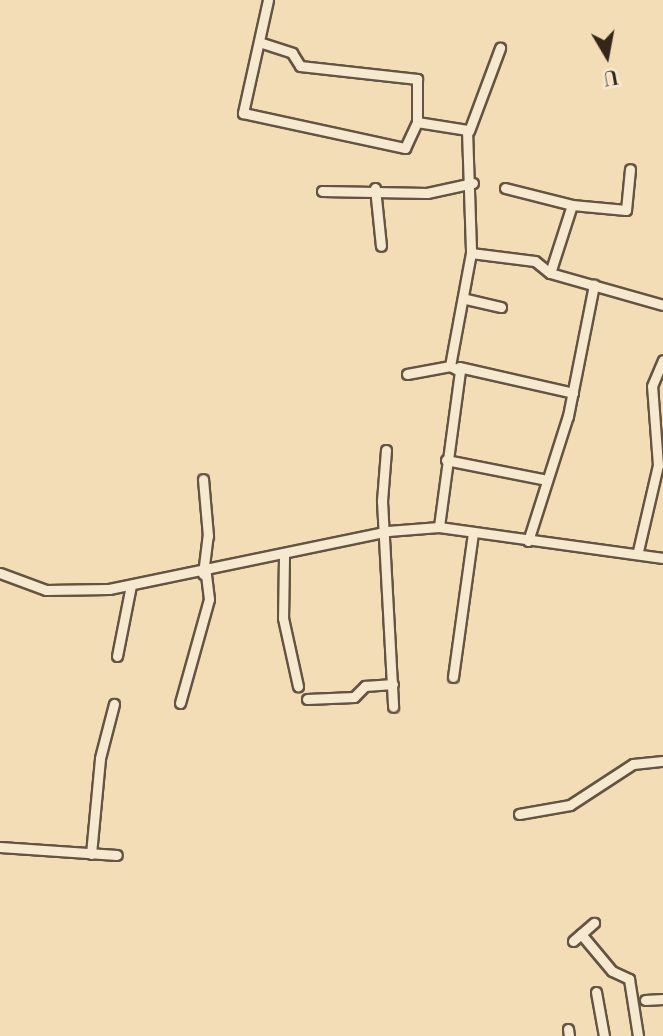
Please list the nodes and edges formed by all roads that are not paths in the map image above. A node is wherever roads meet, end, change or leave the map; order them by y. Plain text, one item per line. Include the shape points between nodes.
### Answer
1 (268, 0) edge
2 (258, 42) junction
3 (500, 48) dead end
4 (417, 121) junction
5 (469, 131) junction
6 (630, 169) dead end
7 (472, 183) junction
8 (375, 188) junction
9 (505, 188) dead end
10 (322, 191) dead end
11 (572, 205) junction
12 (381, 246) dead end
13 (471, 253) junction
14 (550, 273) junction
15 (594, 285) junction
16 (466, 299) junction
17 (663, 304) edge
18 (501, 307) dead end
19 (663, 360) edge
20 (454, 366) junction
21 (407, 374) dead end
22 (573, 393) junction
23 (661, 449) edge
24 (386, 450) dead end
25 (446, 460) junction
26 (203, 479) dead end
27 (547, 480) junction
28 (439, 527) junction
29 (388, 531) junction
30 (473, 533) junction
31 (528, 541) junction
32 (638, 551) junction
33 (284, 557) junction
34 (663, 558) edge
35 (0, 573) edge
36 (204, 574) junction
37 (131, 585) junction
38 (117, 656) dead end
39 (453, 677) dead end
40 (393, 684) junction
41 (298, 686) dead end
42 (307, 699) dead end
43 (180, 703) dead end
44 (114, 704) dead end
45 (393, 707) dead end
46 (663, 761) edge
47 (519, 814) dead end
48 (0, 847) edge
49 (91, 854) junction
50 (117, 855) dead end
51 (594, 923) dead end
52 (581, 934) junction
53 (573, 941) dead end
54 (596, 992) dead end
55 (663, 999) edge
56 (645, 1000) dead end
57 (604, 1036) edge
58 (638, 1036) edge

1 - 2 street
2 - 4 street via 292,53 300,66 417,79
2 - 4 street via 241,104 244,114 405,148
3 - 5 street
4 - 5 street
5 - 7 street
6 - 11 street via 626,210
7 - 8 street via 427,193
7 - 13 street
8 - 10 street
8 - 12 street
9 - 11 street
11 - 14 street
13 - 14 street via 535,261
13 - 16 street
14 - 15 street
15 - 17 street
15 - 22 street
16 - 18 street
16 - 20 street
19 - 23 street via 652,386
20 - 21 street
20 - 22 street
20 - 25 street
22 - 27 street
23 - 32 street via 653,505
24 - 29 street via 382,501
25 - 27 street
25 - 28 street
26 - 36 street via 208,536
27 - 31 street
28 - 29 street
28 - 30 street
29 - 33 street
29 - 40 street
30 - 31 street
30 - 39 street
31 - 32 street
32 - 34 street
33 - 36 street
33 - 41 street via 284,618
35 - 37 street via 24,585 69,592
36 - 37 street
36 - 43 street via 209,599
37 - 38 street
40 - 42 street via 365,687 354,697
40 - 45 street
44 - 49 street via 100,758
46 - 47 street via 633,764 570,805
48 - 49 street
49 - 50 street
51 - 52 street
52 - 53 street
52 - 58 street via 612,971 629,979
54 - 57 street
55 - 56 street

